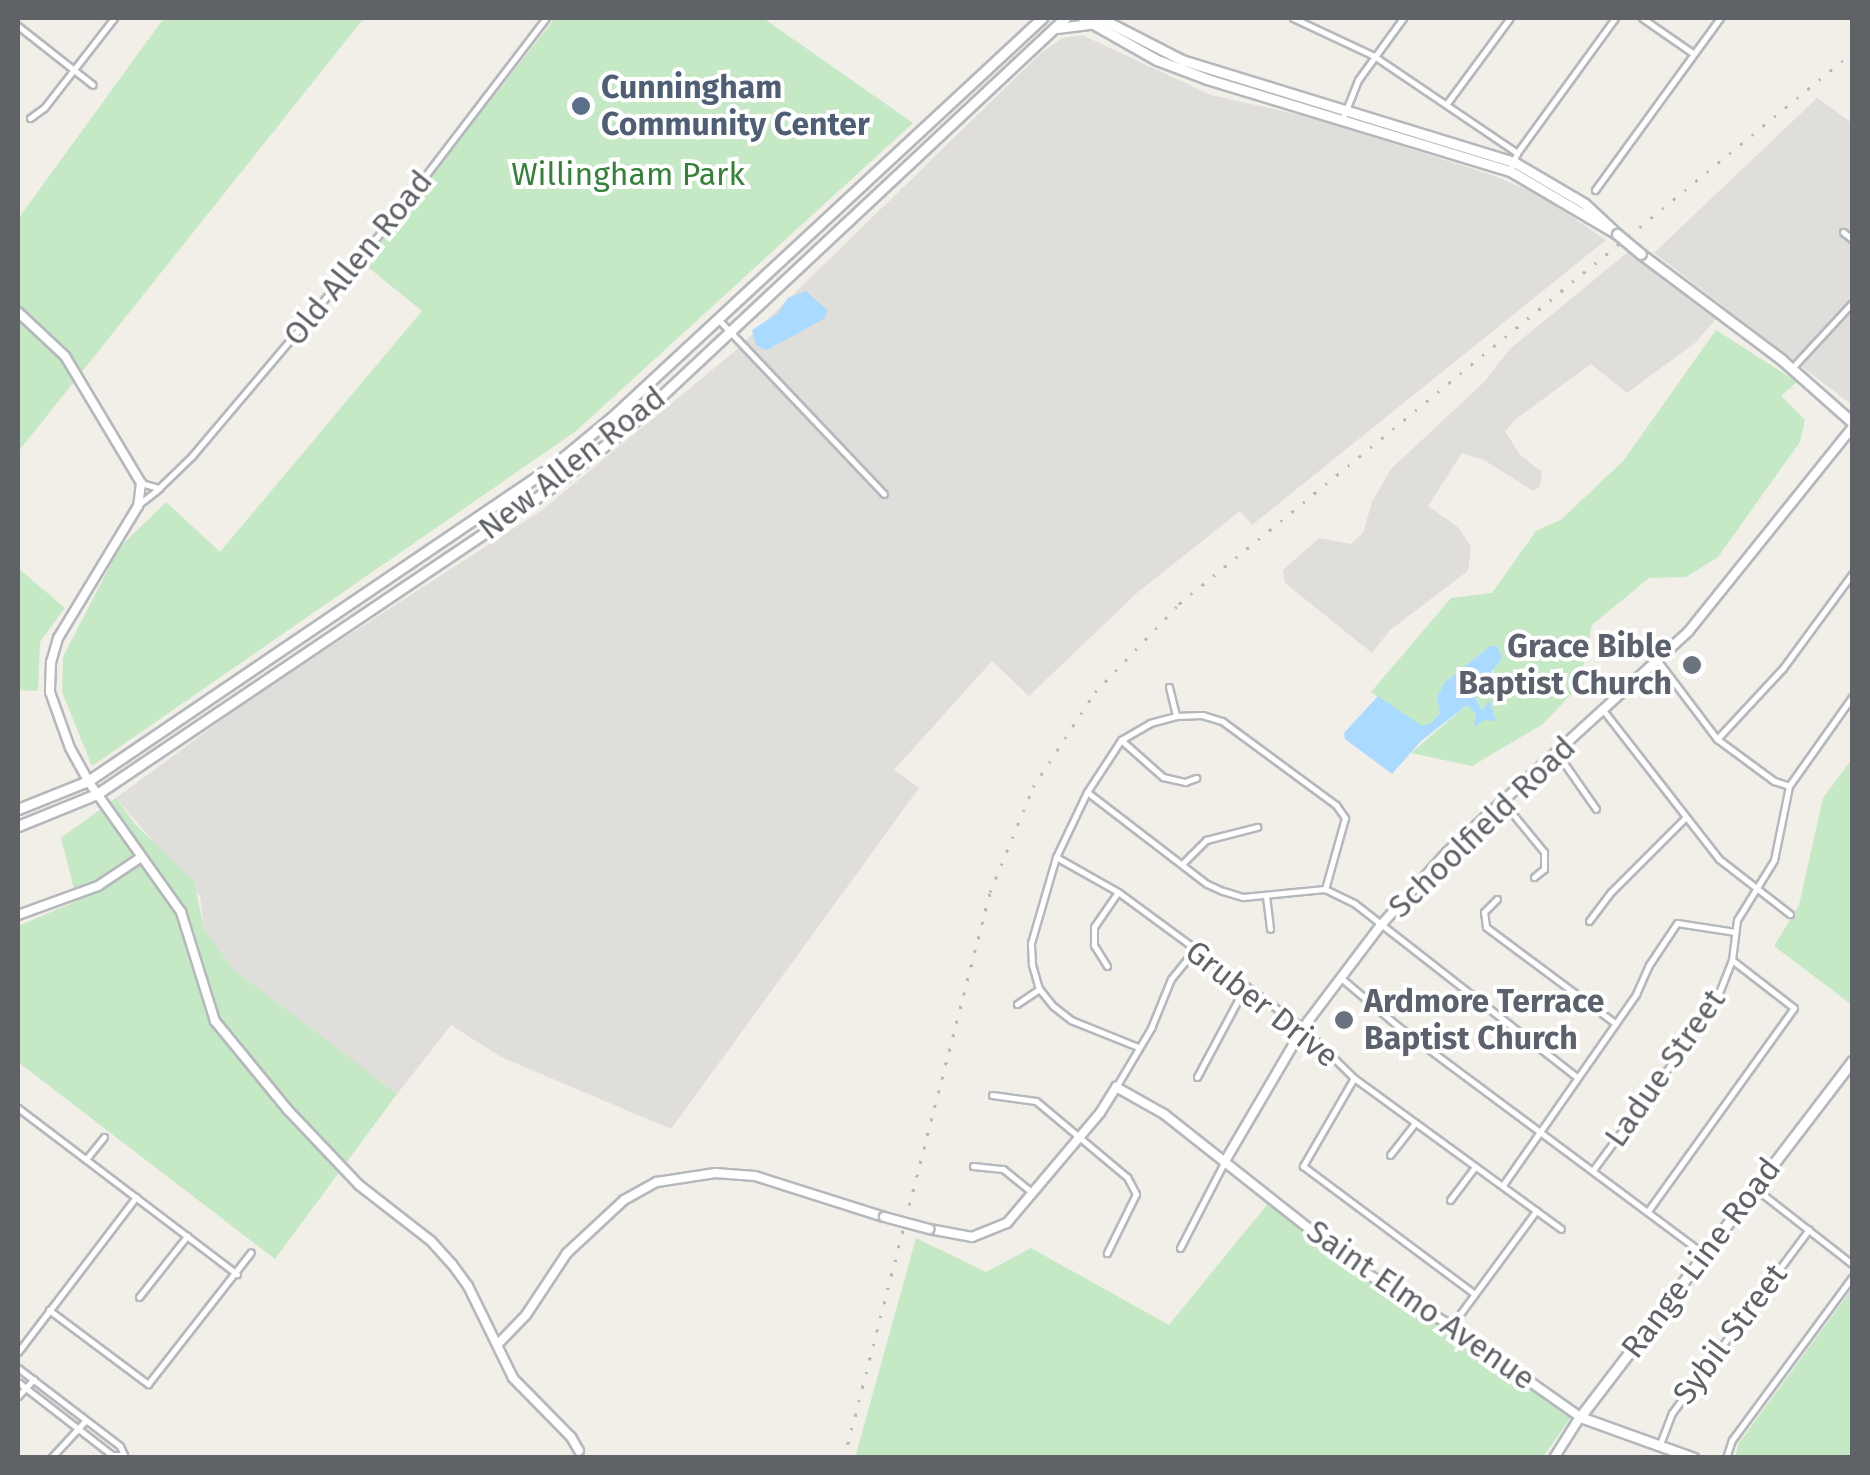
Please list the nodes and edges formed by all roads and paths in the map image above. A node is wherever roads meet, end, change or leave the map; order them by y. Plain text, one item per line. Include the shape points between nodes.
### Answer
1 (112, 18) edge
2 (546, 18) edge
3 (1025, 18) edge
4 (1042, 18) edge
5 (1065, 18) edge
6 (1082, 18) edge
7 (1114, 18) edge
8 (1295, 18) edge
9 (1403, 18) edge
10 (1510, 18) edge
11 (1616, 18) edge
12 (1642, 18) edge
13 (1720, 18) edge
14 (1097, 21) edge
15 (20, 28) edge
16 (1052, 30) junction
17 (1121, 31) junction
18 (18, 38) edge
19 (1018, 40) junction
20 (1694, 54) junction
21 (1374, 56) junction
22 (74, 70) junction
23 (93, 85) dead end
24 (1448, 102) junction
25 (1345, 113) junction
26 (30, 118) dead end
27 (1514, 162) junction
28 (1595, 190) dead end
29 (1842, 232) dead end
30 (1852, 239) edge
31 (1852, 303) edge
32 (18, 312) edge
33 (718, 319) junction
34 (729, 334) junction
35 (1792, 368) junction
36 (1852, 425) edge
37 (141, 483) junction
38 (159, 488) junction
39 (884, 494) dead end
40 (138, 506) junction
41 (1852, 574) edge
42 (306, 633) junction
43 (295, 661) junction
44 (1658, 661) junction
45 (1169, 686) dead end
46 (1852, 697) edge
47 (1603, 710) junction
48 (1176, 716) junction
49 (1717, 739) junction
50 (1121, 740) junction
51 (1557, 752) junction
52 (1196, 778) dead end
53 (88, 781) junction
54 (1788, 786) junction
55 (1087, 792) junction
56 (97, 794) junction
57 (1503, 802) junction
58 (18, 809) edge
59 (1596, 809) dead end
60 (1685, 818) junction
61 (18, 826) edge
62 (1257, 827) dead end
63 (1056, 857) junction
64 (140, 858) junction
65 (1182, 864) junction
66 (1534, 877) dead end
67 (1757, 888) junction
68 (1325, 889) junction
69 (1118, 892) junction
70 (1266, 896) junction
71 (1496, 899) dead end
72 (1790, 914) dead end
73 (18, 915) edge
74 (1589, 922) dead end
75 (1381, 925) junction
76 (1270, 929) dead end
77 (1735, 932) junction
78 (1195, 950) junction
79 (1732, 960) junction
80 (1107, 966) dead end
81 (1339, 976) junction
82 (1039, 989) junction
83 (1244, 989) junction
84 (1017, 1004) dead end
85 (1616, 1024) junction
86 (1303, 1028) junction
87 (1138, 1048) junction
88 (1852, 1061) edge
89 (1196, 1077) dead end
90 (1577, 1077) junction
91 (1354, 1078) junction
92 (1116, 1086) junction
93 (992, 1096) dead end
94 (18, 1108) edge
95 (1415, 1123) junction
96 (1537, 1130) junction
97 (1080, 1136) junction
98 (104, 1137) dead end
99 (1390, 1155) dead end
100 (87, 1158) junction
101 (1224, 1162) junction
102 (973, 1166) dead end
103 (1476, 1167) junction
104 (1593, 1170) junction
105 (1503, 1186) junction
106 (1753, 1187) junction
107 (1033, 1193) junction
108 (136, 1197) junction
109 (1450, 1200) dead end
110 (1536, 1211) junction
111 (1648, 1211) junction
112 (1561, 1229) dead end
113 (1809, 1229) junction
114 (187, 1236) junction
115 (1180, 1248) dead end
116 (251, 1252) dead end
117 (1106, 1254) dead end
118 (1704, 1254) junction
119 (1852, 1264) edge
120 (237, 1274) junction
121 (1852, 1277) edge
122 (1475, 1294) junction
123 (139, 1297) dead end
124 (49, 1310) junction
125 (1451, 1326) junction
126 (498, 1344) junction
127 (18, 1352) edge
128 (18, 1368) edge
129 (34, 1380) junction
130 (18, 1382) edge
131 (25, 1388) junction
132 (18, 1396) edge
133 (1580, 1417) junction
134 (85, 1421) junction
135 (78, 1429) junction
136 (1660, 1444) junction
137 (577, 1454) edge
138 (125, 1457) edge
139 (50, 1458) edge
140 (1554, 1458) edge
141 (1694, 1458) edge
142 (1726, 1458) edge

1 - 22 street
2 - 38 street, Old Allen Road via 390,222
3 - 19 main road
4 - 19 main road, New Allen Road
5 - 16 main road, New Allen Road
6 - 14 main road
7 - 17 main road
8 - 21 street
9 - 21 street
10 - 24 street
11 - 27 street
12 - 20 street
13 - 20 street
14 - 16 main road
14 - 17 main road
14 - 25 main road via 1180,69
15 - 18 street
15 - 22 street
16 - 34 main road, New Allen Road
17 - 25 main road via 1182,60
19 - 33 main road, New Allen Road
20 - 28 street
21 - 24 street
21 - 25 street
22 - 23 street
22 - 26 street
24 - 27 street
25 - 27 main road
27 - 35 main road, bridge via 1585,204
29 - 30 street
31 - 35 street
32 - 37 street via 65,356
33 - 34 street
33 - 42 main road, New Allen Road via 554,465
34 - 39 street
34 - 43 main road, New Allen Road via 544,492
35 - 36 main road
36 - 44 street, Schoolfield Road
37 - 38 street
37 - 40 street
38 - 40 street, Old Allen Road
40 - 53 street via 58,638 51,662 50,692
41 - 49 street via 1784,668
42 - 43 main road via 291,647
42 - 53 main road, New Allen Road
43 - 56 main road, New Allen Road
44 - 47 street, Schoolfield Road
44 - 49 street
45 - 48 street
46 - 54 street, Ladue Street
47 - 51 street, Schoolfield Road
47 - 60 street
48 - 50 street
48 - 68 street via 1222,721 1336,805 1345,818
49 - 54 street
50 - 52 street via 1163,777
50 - 55 street
51 - 57 street, Schoolfield Road
51 - 59 street
53 - 56 street
53 - 58 main road, New Allen Road
54 - 67 street, Ladue Street via 1774,860
55 - 63 street
55 - 65 street
56 - 61 main road, New Allen Road
56 - 64 street
57 - 66 street via 1544,852 1544,869
57 - 75 street, Schoolfield Road
60 - 67 street via 1719,860
60 - 74 street
62 - 65 street via 1206,840
63 - 69 street, Gruber Drive
63 - 82 street via 1031,943
64 - 73 street via 98,886
64 - 126 street via 181,912 215,1021 359,1185 452,1264
65 - 70 street via 1223,892
67 - 72 street
67 - 77 street, Ladue Street
68 - 70 street
68 - 75 street
69 - 78 street, Gruber Drive
69 - 80 street via 1094,927 1094,945
70 - 76 street
71 - 85 street via 1482,920
75 - 81 street, Schoolfield Road
75 - 90 street
77 - 79 street, Ladue Street
77 - 85 street via 1678,923
78 - 83 street, Gruber Drive
78 - 87 street via 1171,979
79 - 104 street, Ladue Street via 1712,1008
79 - 111 street via 1794,1008
81 - 86 street, Schoolfield Road
81 - 96 street
82 - 84 street
82 - 87 street via 1071,1020
83 - 86 street, Gruber Drive
83 - 89 street
85 - 90 street
86 - 91 street, Gruber Drive
86 - 101 street, Schoolfield Road
87 - 92 street
88 - 106 main road, Range Line Road
90 - 96 street
91 - 95 street, Gruber Drive
91 - 122 street via 1304,1166
92 - 97 street
92 - 101 street, Saint Elmo Avenue
93 - 97 street via 1036,1101
94 - 100 street
95 - 99 street
95 - 103 street, Gruber Drive
96 - 104 street
96 - 105 street
97 - 107 street
97 - 117 street via 1127,1177 1136,1194
98 - 100 street
100 - 108 street
101 - 115 street
101 - 125 street, Saint Elmo Avenue via 1362,1271
102 - 107 street via 1003,1169
103 - 105 street, Gruber Drive
103 - 109 street
104 - 111 street
105 - 110 street, Gruber Drive
106 - 113 street
106 - 118 main road, Range Line Road
107 - 126 street, bridge via 1006,1223 986,1234 956,1236 755,1176 656,1182 624,1200 567,1252
108 - 114 street
108 - 124 street
110 - 112 street, Gruber Drive
110 - 122 street
111 - 118 street
113 - 119 street
113 - 136 street, Sybil Street via 1672,1413
114 - 120 street
114 - 123 street
116 - 120 street
118 - 133 main road, Range Line Road
120 - 124 street via 148,1384
121 - 142 street via 1732,1440
122 - 125 street
124 - 127 street
125 - 133 street, Saint Elmo Avenue
126 - 137 street via 513,1378 571,1437
128 - 129 street
129 - 131 street
129 - 134 street
130 - 131 street
131 - 132 street
131 - 135 street
133 - 136 main road, Saint Elmo Avenue
133 - 140 street, Range Line Road
134 - 135 street
134 - 138 street
135 - 138 street
135 - 139 street
136 - 141 main road, Saint Elmo Avenue

